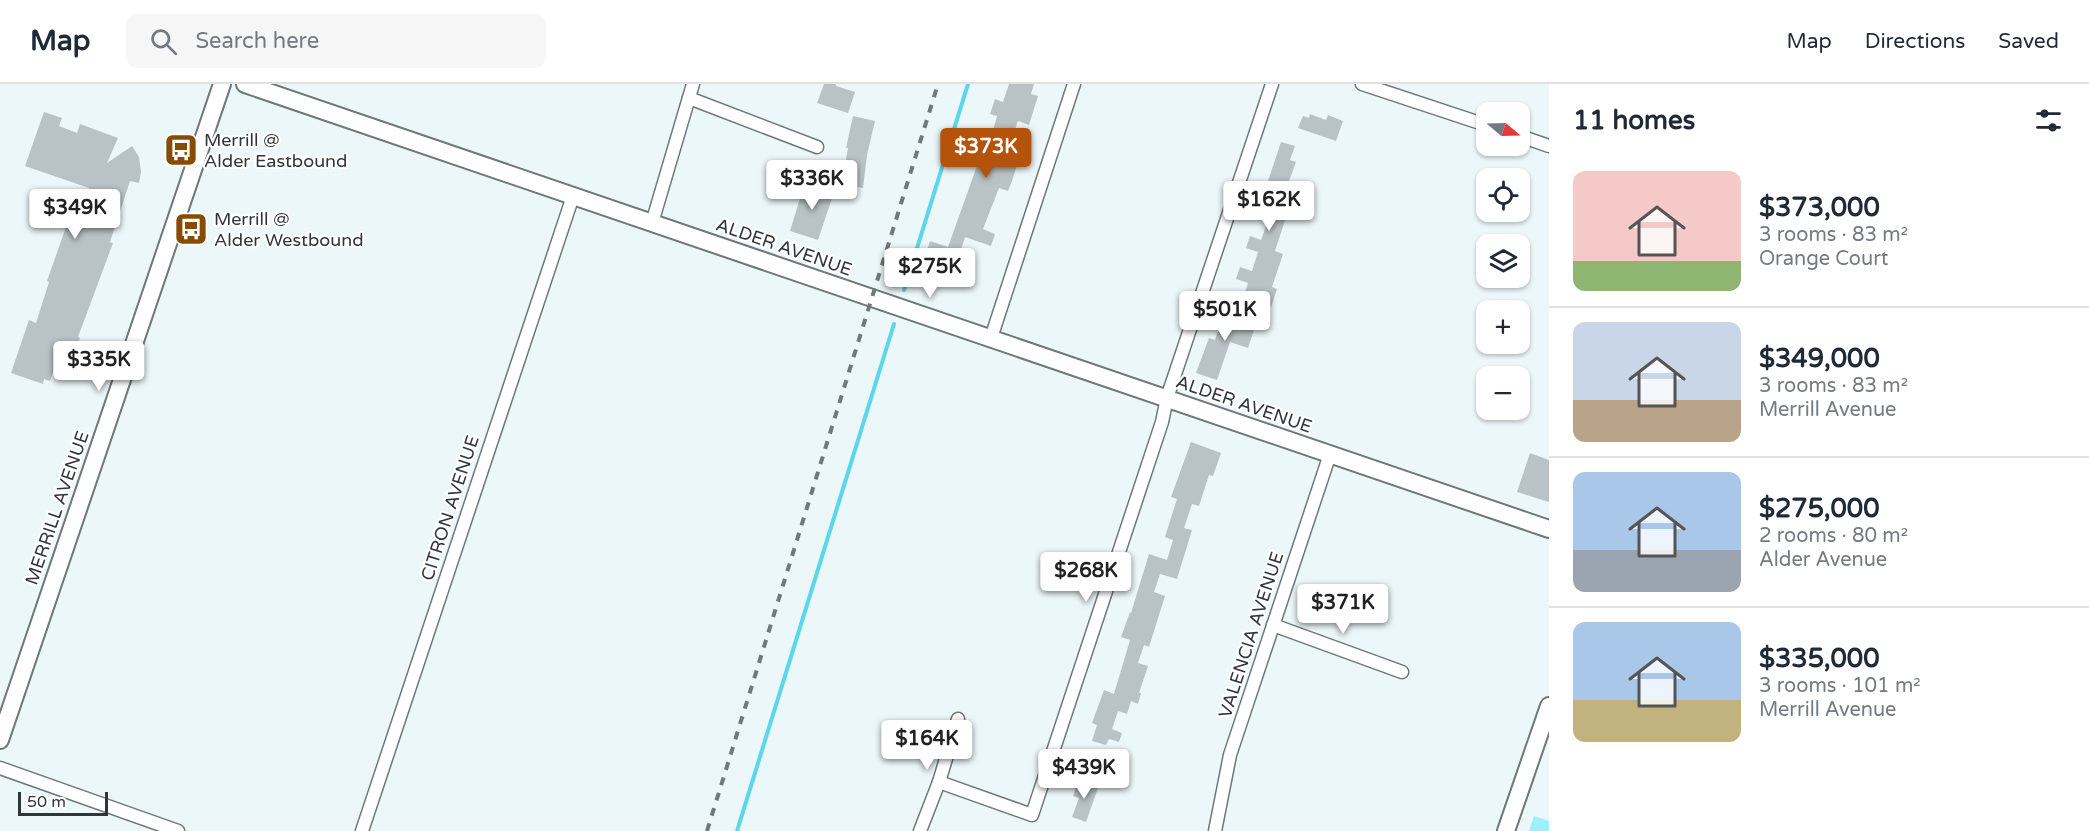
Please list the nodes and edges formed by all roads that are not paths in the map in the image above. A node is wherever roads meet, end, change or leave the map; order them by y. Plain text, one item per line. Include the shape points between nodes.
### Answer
1 (222, 84) edge
2 (245, 84) edge
3 (693, 84) edge
4 (1074, 84) edge
5 (1272, 84) edge
6 (1362, 84) edge
7 (689, 98) junction
8 (1476, 122) edge
9 (1530, 139) edge
10 (1549, 146) edge
11 (817, 147) dead end
12 (573, 196) junction
13 (652, 223) junction
14 (991, 338) junction
15 (1167, 398) junction
16 (1330, 454) junction
17 (1549, 529) edge
18 (1273, 626) junction
19 (1402, 672) dead end
20 (1549, 706) edge
21 (958, 719) dead end
22 (0, 740) edge
23 (0, 768) edge
24 (939, 782) junction
25 (178, 831) edge
26 (362, 831) edge
27 (920, 831) edge
28 (1215, 831) edge
29 (1506, 831) edge

1 - 22 main road, MERRILL AVENUE
2 - 12 main road, ALDER AVENUE
3 - 7 street
4 - 14 street
5 - 15 street
6 - 8 street
7 - 11 street
7 - 13 street
9 - 10 street
12 - 13 main road, ALDER AVENUE
12 - 26 street, CITRON AVENUE
13 - 14 main road, ALDER AVENUE
14 - 15 main road, ALDER AVENUE
15 - 16 main road, ALDER AVENUE
15 - 24 street via 1032,814
16 - 17 main road, ALDER AVENUE
16 - 18 street, VALENCIA AVENUE
18 - 19 street
18 - 28 street, VALENCIA AVENUE via 1230,755
20 - 29 main road
21 - 24 street
23 - 25 street
24 - 27 street

